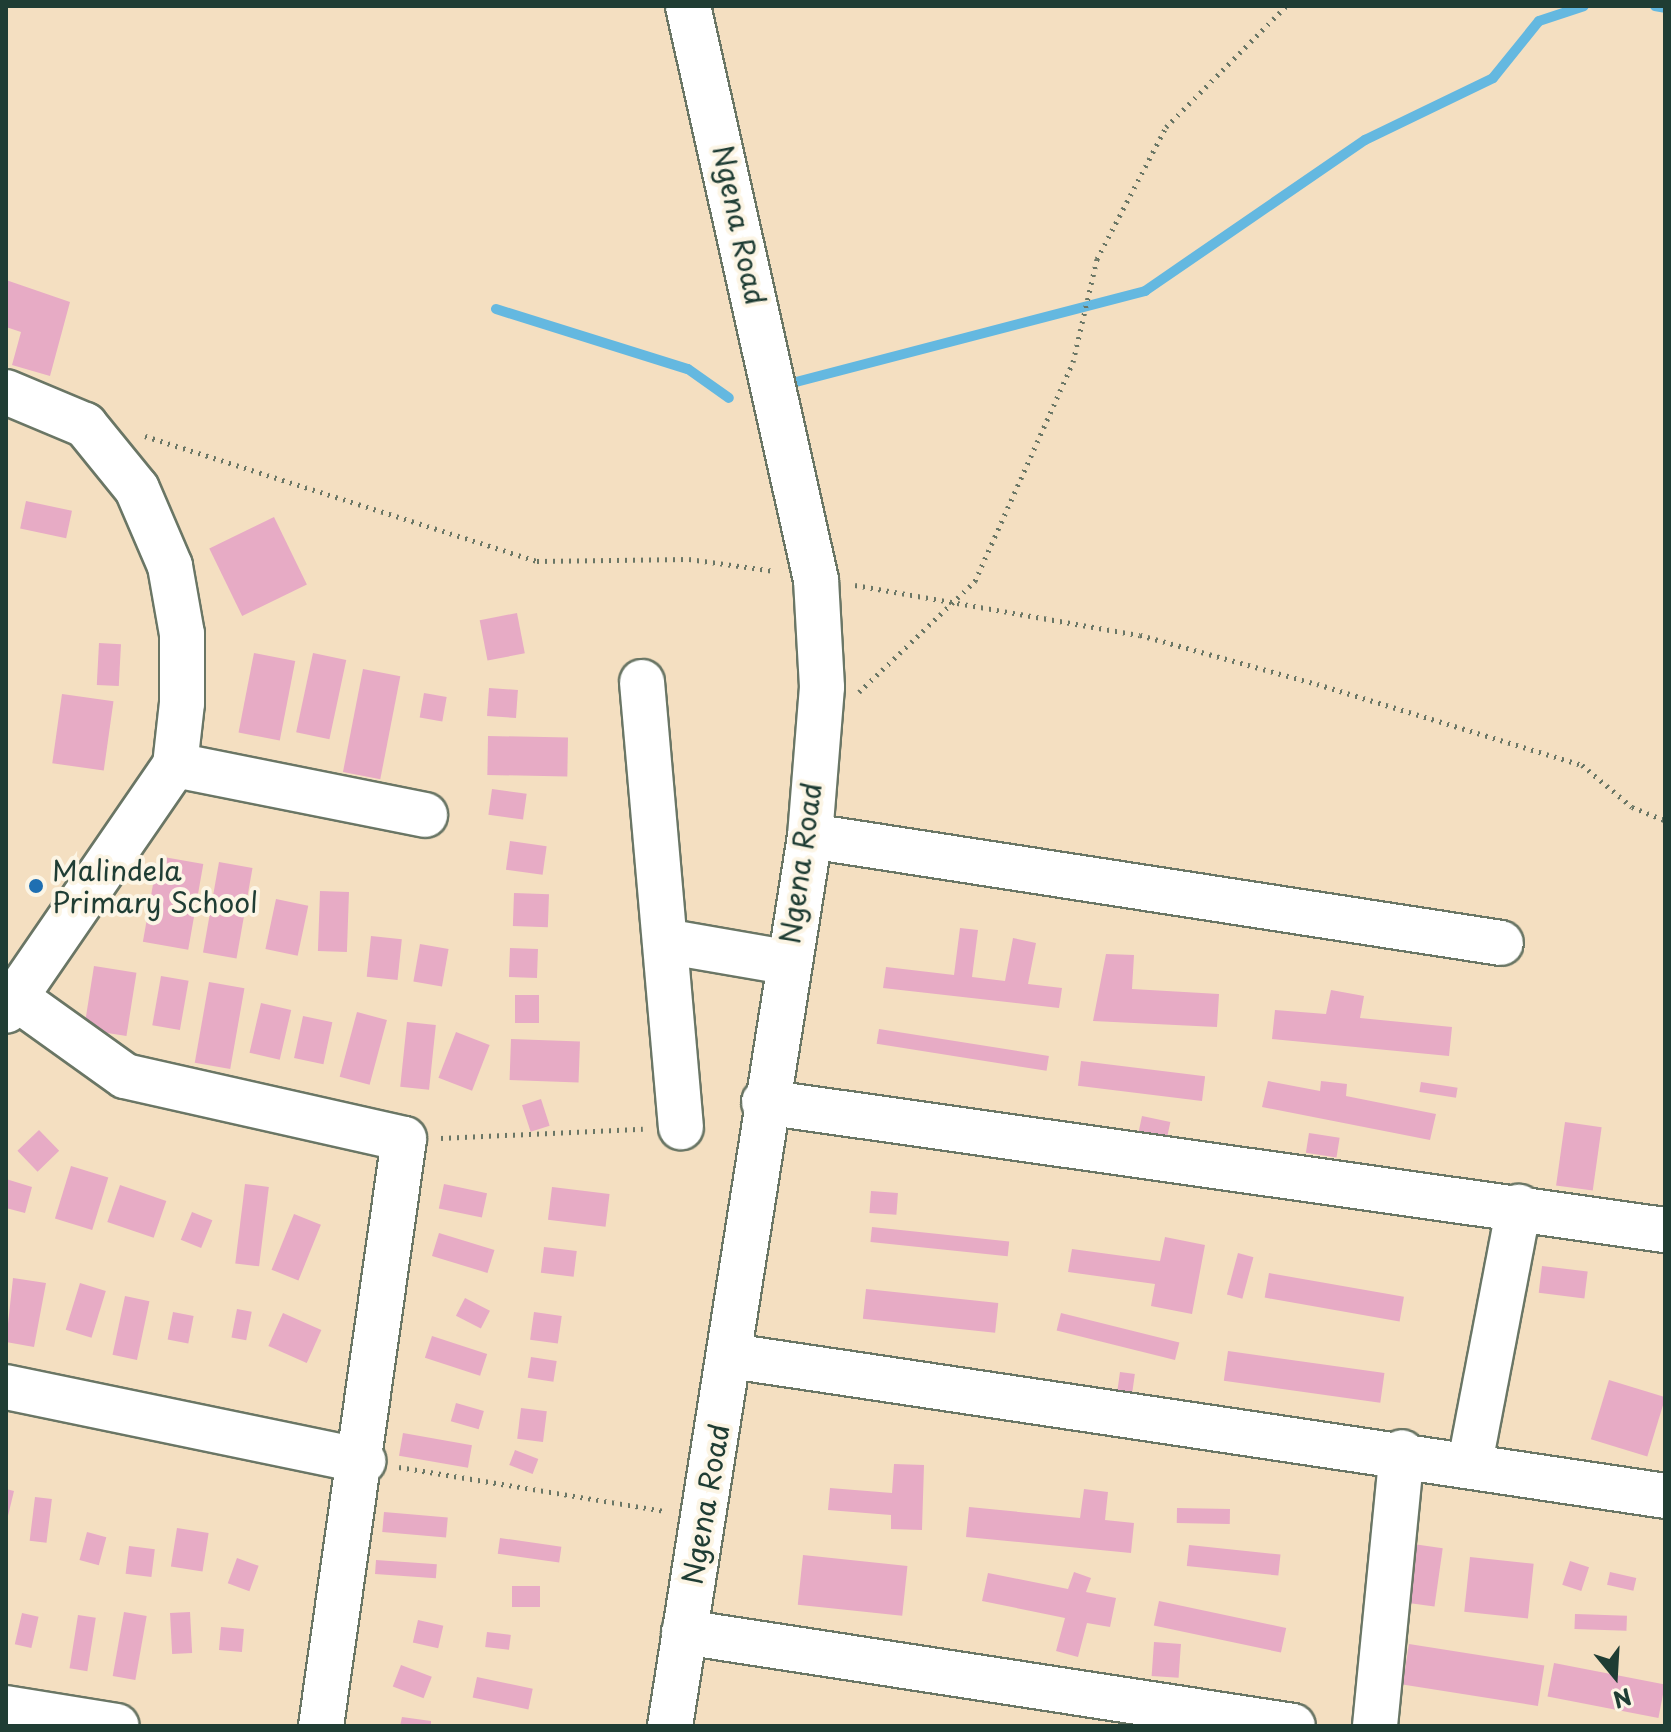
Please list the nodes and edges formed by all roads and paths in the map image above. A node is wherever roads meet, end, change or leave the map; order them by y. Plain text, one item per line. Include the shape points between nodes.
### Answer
1 (688, 6) edge
2 (1286, 6) edge
3 (6, 392) edge
4 (85, 425) junction
5 (816, 580) junction
6 (959, 598) junction
7 (642, 682) dead end
8 (816, 730) junction
9 (175, 765) junction
10 (425, 815) dead end
11 (1665, 820) edge
12 (810, 836) junction
13 (670, 942) junction
14 (1501, 943) dead end
15 (786, 962) junction
16 (11, 1005) edge
17 (764, 1102) junction
18 (681, 1127) joint
19 (404, 1139) junction
20 (1519, 1207) junction
21 (1665, 1230) edge
22 (731, 1356) junction
23 (6, 1387) edge
24 (1402, 1452) junction
25 (363, 1461) junction
26 (1470, 1463) junction
27 (1665, 1496) edge
28 (702, 1518) junction
29 (684, 1632) junction
30 (6, 1708) edge
31 (117, 1726) edge
32 (321, 1726) edge
33 (670, 1726) edge
34 (1293, 1726) edge
35 (1375, 1726) edge

1 - 5 street, Ngena Road
2 - 6 path via 1166,127 1097,259 1073,362 996,546
3 - 4 street
4 - 5 path via 311,483 537,561 689,559
4 - 9 street via 137,489 170,566 182,634
5 - 6 path
5 - 8 street, Ngena Road
6 - 8 path
6 - 11 path via 1140,635 1582,765 1632,807
7 - 13 street
8 - 12 street, Ngena Road
9 - 10 street
9 - 16 street
12 - 14 street
12 - 15 street, Ngena Road
13 - 15 street
13 - 18 street
15 - 17 street, Ngena Road
16 - 19 street via 125,1076
17 - 20 street
17 - 22 street, Ngena Road
18 - 19 path
19 - 25 street
20 - 21 street
20 - 26 street
22 - 24 street
22 - 28 street, Ngena Road
23 - 25 street
24 - 26 street
24 - 35 street
25 - 28 path
25 - 32 street
26 - 27 street
28 - 29 street, Ngena Road
29 - 33 street, Ngena Road
29 - 34 street
30 - 31 street

